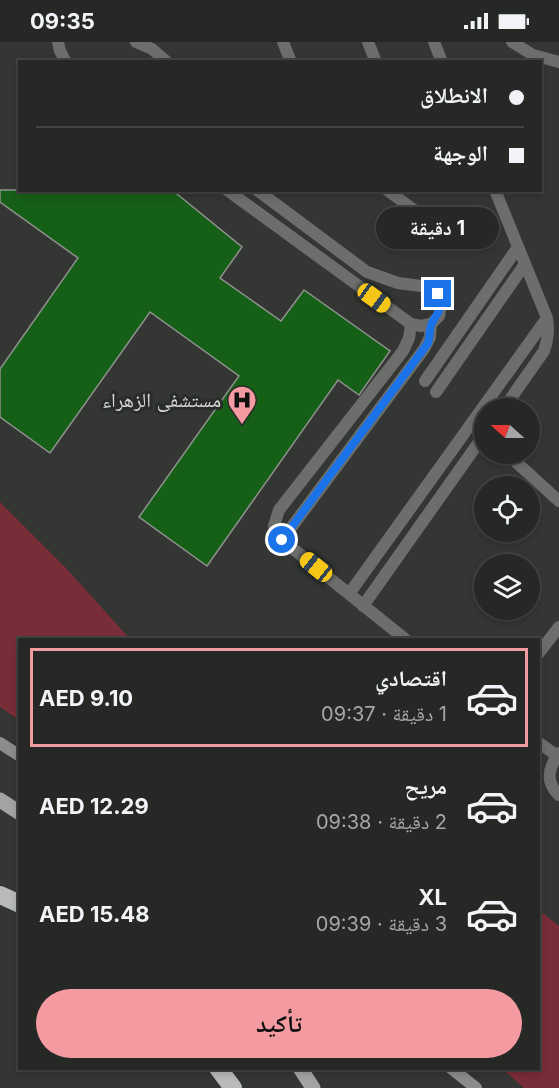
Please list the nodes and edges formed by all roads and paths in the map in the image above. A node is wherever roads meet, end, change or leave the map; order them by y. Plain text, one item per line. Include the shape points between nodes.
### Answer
1 (70, 42) edge
2 (136, 42) edge
3 (283, 42) edge
4 (368, 42) edge
5 (434, 42) edge
6 (512, 42) edge
7 (61, 52) edge
8 (164, 60) edge
9 (290, 60) edge
10 (375, 60) edge
11 (441, 60) edge
12 (559, 62) edge
13 (230, 192) edge
14 (260, 192) edge
15 (390, 192) edge
16 (496, 192) edge
17 (452, 238) dead end
18 (518, 247) junction
19 (525, 264) junction
20 (547, 318) junction
21 (411, 324) junction
22 (431, 324) junction
23 (424, 381) dead end
24 (436, 392) dead end
25 (511, 398) edge
26 (474, 449) edge
27 (518, 464) edge
28 (559, 501) edge
29 (282, 540) junction
30 (349, 594) junction
31 (363, 606) junction
32 (559, 627) edge
33 (404, 638) edge
34 (540, 651) edge
35 (0, 743) edge
36 (540, 743) edge
37 (18, 755) edge
38 (558, 755) edge
39 (559, 795) edge
40 (0, 800) edge
41 (18, 812) edge
42 (0, 895) edge
43 (18, 903) edge
44 (220, 1070) edge
45 (301, 1070) edge
46 (454, 1070) edge
47 (233, 1088) edge
48 (313, 1088) edge
49 (476, 1088) edge

1 - 7 lane
2 - 8 lane
3 - 9 lane
4 - 10 lane
5 - 11 lane
6 - 12 lane via 533,55
13 - 21 lane
14 - 22 lane via 367,272 398,283 429,287 438,294 441,304
15 - 17 lane
16 - 18 lane
18 - 19 lane
18 - 23 lane
19 - 20 lane
19 - 24 lane
20 - 25 lane via 548,341 544,351
20 - 30 lane
21 - 22 lane
21 - 29 lane via 403,351 279,510 274,526
22 - 29 lane via 424,349
26 - 31 lane
27 - 28 lane
29 - 30 lane
30 - 31 lane
31 - 33 lane
32 - 34 lane
35 - 37 main road
36 - 38 lane
38 - 39 lane via 549,777 552,789
40 - 41 main road
42 - 43 highway
44 - 47 highway
45 - 48 main road
46 - 49 main road

